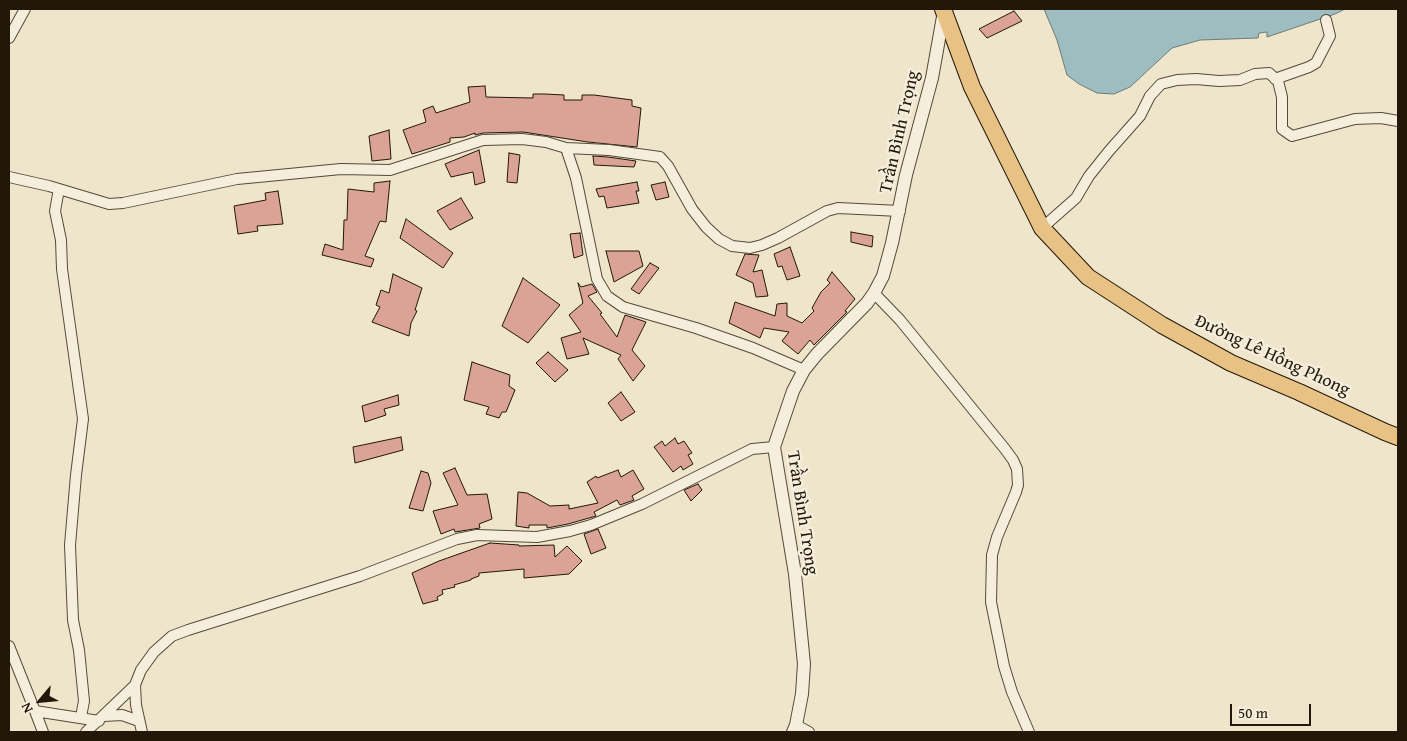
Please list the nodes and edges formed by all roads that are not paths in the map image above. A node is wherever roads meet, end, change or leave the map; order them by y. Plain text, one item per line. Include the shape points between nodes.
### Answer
1 (25, 9) edge
2 (943, 10) edge
3 (1326, 20) dead end
4 (9, 38) edge
5 (1275, 79) junction
6 (1398, 120) edge
7 (566, 148) junction
8 (9, 176) edge
9 (59, 190) junction
10 (900, 211) junction
11 (1042, 228) junction
12 (874, 294) junction
13 (804, 370) junction
14 (1398, 437) edge
15 (774, 446) junction
16 (9, 646) edge
17 (135, 685) junction
18 (35, 711) junction
19 (81, 718) junction
20 (101, 719) junction
21 (139, 721) junction
22 (794, 729) edge
23 (43, 732) edge
24 (86, 732) edge
25 (142, 732) edge
26 (808, 732) edge
27 (1029, 732) edge

1 - 4 street
2 - 10 street, Trần Bình Trọng via 932,78 906,175
2 - 11 main road, Đường Lê Hồng Phong via 972,87
3 - 5 street via 1330,36 1316,63
5 - 6 street via 1282,97 1282,128 1292,136 1355,119
5 - 11 street via 1270,73 1240,80 1196,79 1161,84 1150,96 1140,116 1089,176 1076,198
7 - 9 street via 522,139 483,140 390,170 340,169 237,179 123,203 108,204
7 - 10 street via 660,157 692,209 719,239 732,246 750,248 762,245 838,208
7 - 13 street via 576,178 597,279 607,296 623,307 696,328
8 - 9 street
9 - 19 street via 55,210 83,419 70,545 73,620 84,701
10 - 12 street, Trần Bình Trọng via 883,276
11 - 14 main road, Đường Lê Hồng Phong via 1088,277 1162,325 1231,363
12 - 13 street, Trần Bình Trọng
12 - 27 street via 900,320 1018,469 1016,492 992,555 990,602 1004,666
13 - 15 street, Trần Bình Trọng via 793,391
15 - 17 street via 752,449 642,504 591,525 537,537 457,539 360,576 188,630 172,636 154,652
15 - 22 street, Trần Bình Trọng via 795,574 804,664 802,694
16 - 18 street
17 - 20 street
17 - 21 street
18 - 19 street
18 - 23 street
19 - 20 street
20 - 21 street via 122,715
20 - 24 street
21 - 25 street
22 - 26 street

